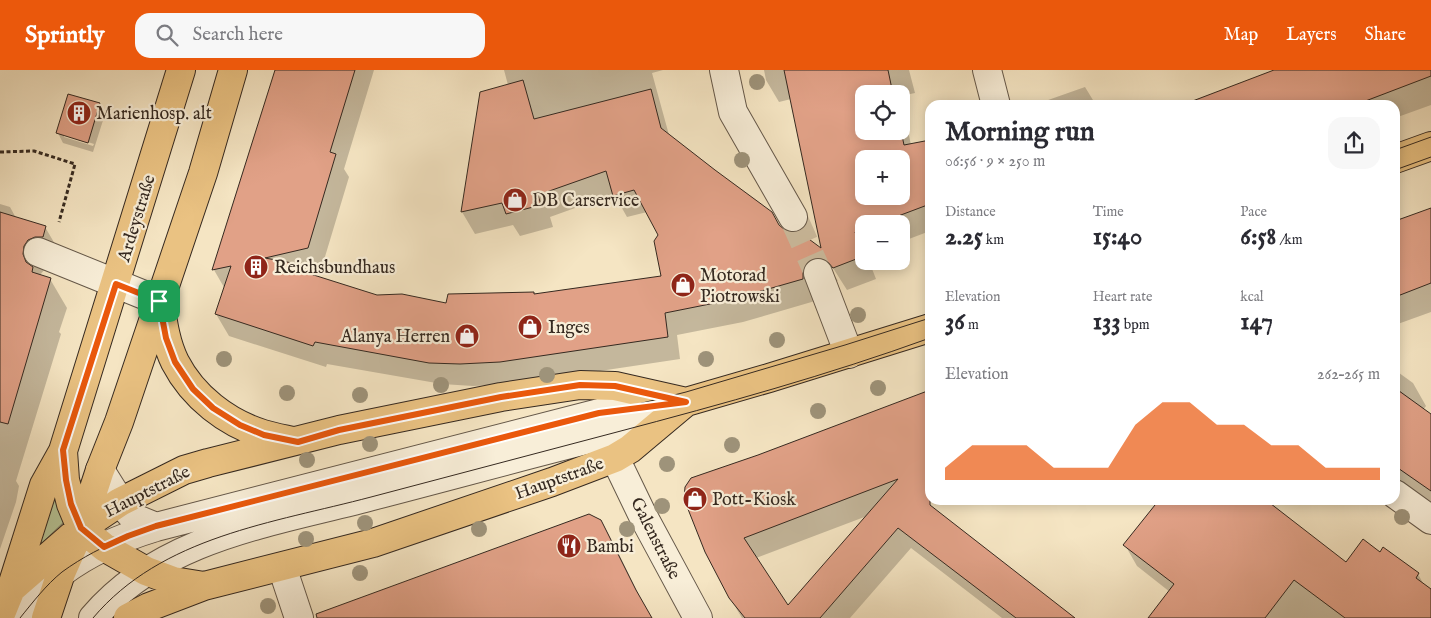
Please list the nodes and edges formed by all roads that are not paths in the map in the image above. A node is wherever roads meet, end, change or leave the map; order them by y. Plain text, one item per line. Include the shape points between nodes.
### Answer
1 (181, 70) edge
2 (233, 70) edge
3 (724, 70) edge
4 (987, 70) edge
5 (995, 100) edge
6 (1431, 146) edge
7 (1400, 157) edge
8 (793, 217) tunnel mouth
9 (44, 255) road end
10 (818, 273) tunnel mouth
11 (116, 284) junction
12 (159, 301) junction
13 (925, 330) edge
14 (849, 354) junction
15 (686, 402) junction
16 (298, 442) junction
17 (63, 450) junction
18 (615, 458) junction
19 (100, 470) junction
20 (1400, 498) edge
21 (120, 502) junction
22 (1431, 520) edge
23 (156, 526) junction
24 (81, 528) junction
25 (104, 547) junction
26 (282, 567) junction
27 (146, 571) junction
28 (62, 573) junction
29 (204, 586) junction
30 (11, 589) junction
31 (0, 616) edge
32 (20, 618) edge
33 (46, 618) edge
34 (93, 618) edge
35 (128, 618) edge
36 (299, 618) edge
37 (698, 618) edge

1 - 11 main road, Ardeystraße
2 - 12 main road
3 - 8 street via 733,112
4 - 5 street
6 - 7 main road
9 - 11 street
10 - 14 street
11 - 12 street
11 - 17 main road, Ardeystraße
12 - 16 main road via 166,338 175,362 193,389 213,408 240,425 264,435
12 - 19 main road
13 - 14 main road, Hauptstraße
14 - 15 main road, Hauptstraße
15 - 16 main road, Hauptstraße via 615,386 580,385 501,397 339,430
15 - 18 main road, Hauptstraße
15 - 23 street via 599,413
15 - 27 street via 618,432 206,541
16 - 21 main road, Hauptstraße via 184,470
17 - 24 main road, Ardeystraße via 69,496
17 - 30 main road, Ardeystraße via 44,485
18 - 26 main road, Hauptstraße via 373,543
18 - 37 street, Galenstraße
19 - 21 street
19 - 24 main road
20 - 22 street
21 - 23 street via 134,518
21 - 24 main road, Hauptstraße
23 - 25 street
24 - 25 main road, Hauptstraße
24 - 28 main road
24 - 30 main road
25 - 27 main road, Hauptstraße
25 - 28 street
26 - 29 main road, Hauptstraße
26 - 36 street
27 - 29 main road, Hauptstraße via 174,581
27 - 34 street via 116,593
28 - 32 street via 37,596
28 - 33 main road
29 - 35 main road
30 - 31 main road, Ardeystraße

